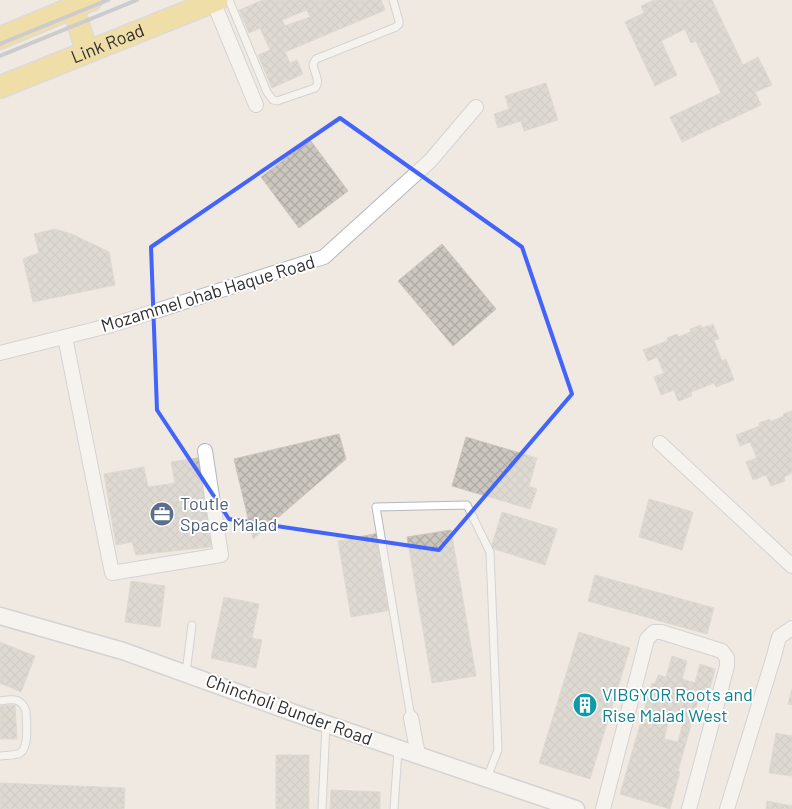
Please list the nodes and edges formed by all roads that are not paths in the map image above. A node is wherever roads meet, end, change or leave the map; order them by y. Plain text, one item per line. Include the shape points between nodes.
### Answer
1 (220, 0) edge
2 (393, 0) edge
3 (82, 4) edge
4 (0, 38) edge
5 (87, 52) junction
6 (0, 87) edge
7 (256, 105) dead end
8 (476, 106) dead end
9 (65, 337) junction
10 (0, 353) edge
11 (660, 443) dead end
12 (205, 450) dead end
13 (792, 566) edge
14 (0, 616) edge
15 (192, 625) dead end
16 (792, 628) edge
17 (186, 673) junction
18 (0, 701) edge
19 (411, 718) joint
20 (326, 724) junction
21 (398, 749) junction
22 (418, 755) junction
23 (0, 756) edge
24 (487, 779) junction
25 (322, 809) edge
26 (394, 809) edge
27 (576, 809) edge
28 (603, 809) edge
29 (689, 809) edge
30 (727, 809) edge

1 - 2 lane via 267,92 277,101 317,86 313,64 316,60 396,27 399,21
1 - 5 main road, Link Road
1 - 7 street
3 - 4 main road
3 - 5 main road
5 - 6 main road, Link Road
8 - 9 street, Mozammel ohab Haque Road via 430,161 324,257
9 - 10 street, Mozammel ohab Haque Road
9 - 12 street via 112,573 221,555
11 - 13 street
14 - 17 street, Chincholi Bunder Road via 123,651
15 - 17 lane
16 - 30 street via 779,637
17 - 20 street, Chincholi Bunder Road
18 - 23 lane via 14,699 26,711 25,748 21,752
19 - 22 street
19 - 24 lane via 376,507 467,505 490,552 498,750
20 - 21 street, Chincholi Bunder Road
20 - 25 lane
21 - 22 street, Chincholi Bunder Road
21 - 26 lane
22 - 24 street, Chincholi Bunder Road
24 - 27 street, Chincholi Bunder Road
28 - 29 street via 647,639 654,632 722,651 726,658 727,666

